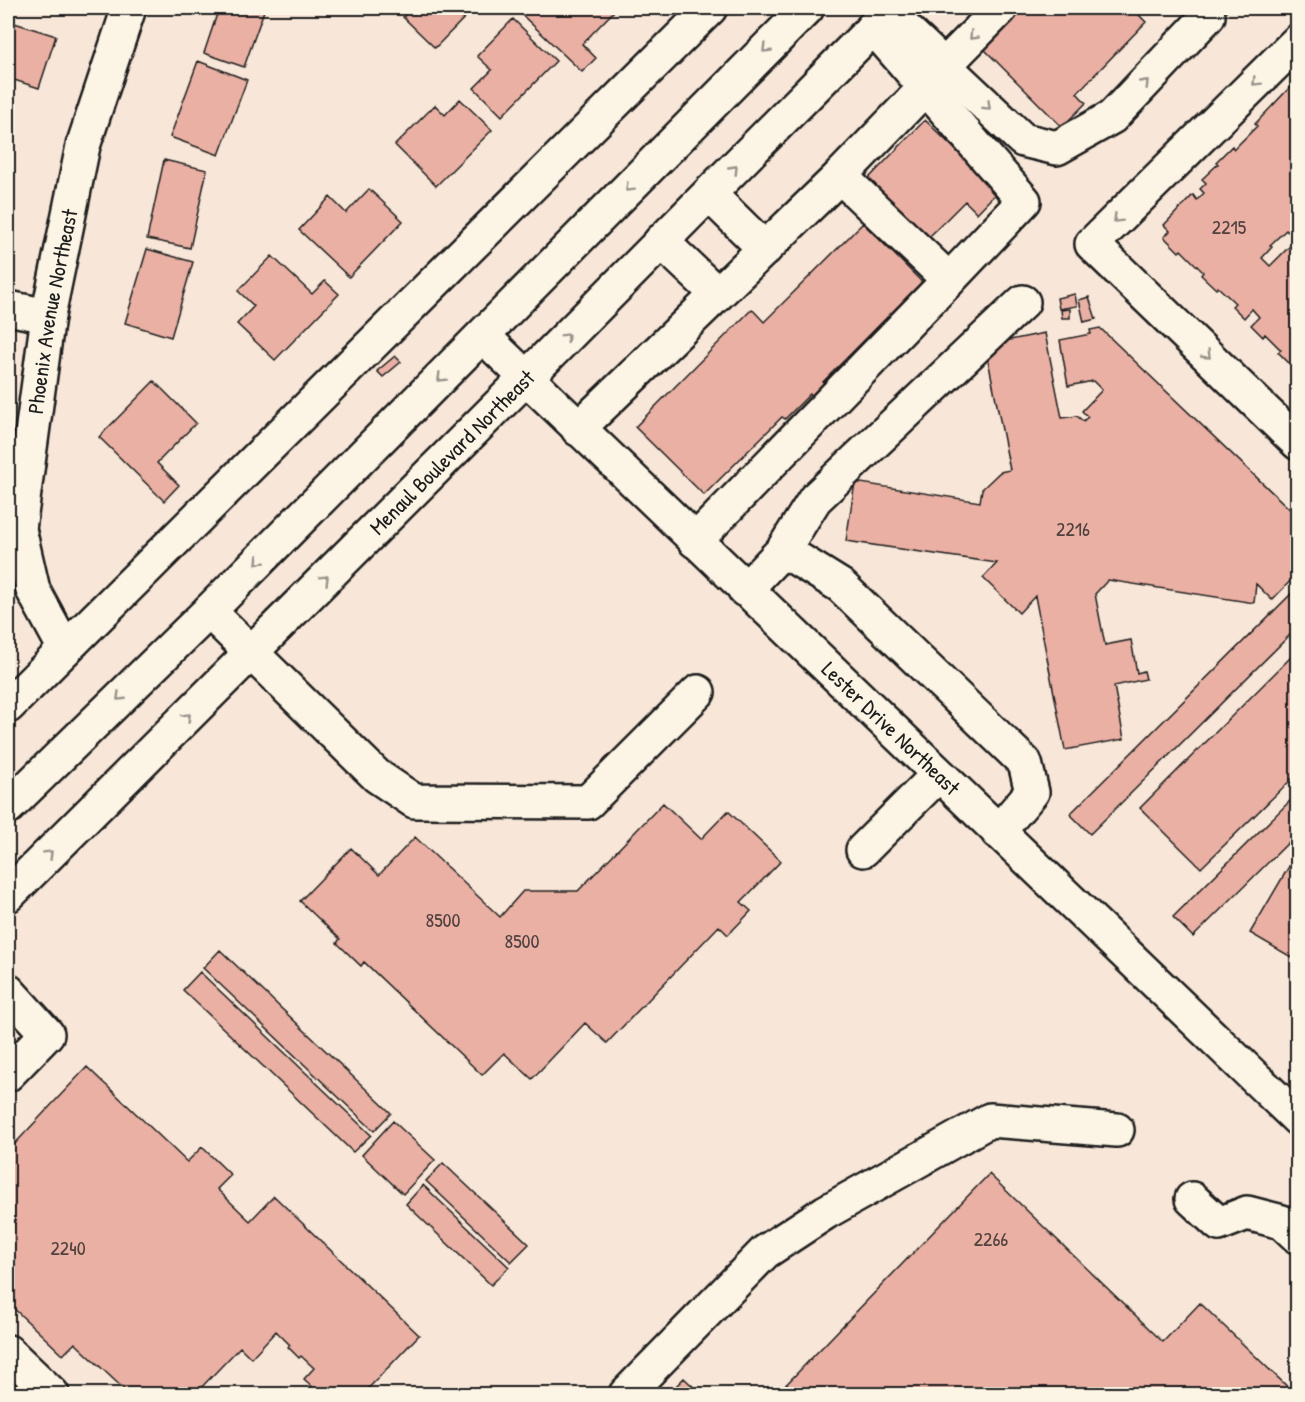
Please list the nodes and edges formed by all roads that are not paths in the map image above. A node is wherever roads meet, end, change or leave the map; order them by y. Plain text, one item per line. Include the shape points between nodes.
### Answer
1 (129, 8) edge
2 (710, 8) edge
3 (807, 8) edge
4 (1001, 8) edge
5 (1207, 8) edge
6 (884, 14) edge
7 (1298, 41) edge
8 (935, 77) junction
9 (840, 176) junction
10 (709, 194) junction
11 (661, 241) junction
12 (765, 249) junction
13 (949, 280) junction
14 (717, 294) junction
15 (1023, 302) dead end
16 (8, 308) edge
17 (48, 316) junction
18 (483, 336) junction
19 (525, 379) junction
20 (578, 429) junction
21 (1298, 442) edge
22 (694, 541) junction
23 (783, 550) junction
24 (745, 590) junction
25 (208, 611) junction
26 (65, 649) junction
27 (252, 652) junction
28 (698, 692) dead end
29 (8, 706) edge
30 (938, 775) junction
31 (8, 807) edge
32 (998, 832) junction
33 (863, 850) dead end
34 (8, 895) edge
35 (8, 991) edge
36 (8, 1074) edge
37 (1298, 1119) edge
38 (1117, 1130) dead end
39 (1192, 1199) dead end
40 (1298, 1237) edge
41 (8, 1352) edge
42 (52, 1395) edge
43 (626, 1395) edge

1 - 17 street, Phoenix Avenue Northeast via 82,146
2 - 26 street
3 -> 18 street
4 -> 8 street
8 -> 5 street via 1023,140 1057,148 1112,117 1208,16
6 - 8 street
10 -> 6 street, Menaul Boulevard Northeast
7 -> 21 street via 1092,244
8 - 9 street
8 - 13 street via 1024,201
9 - 12 street
9 - 13 street
10 - 11 street, Menaul Boulevard Northeast
10 - 12 street
11 - 14 street
19 -> 11 street, Menaul Boulevard Northeast
12 - 14 street
13 - 22 street
14 - 20 street
15 - 23 street via 815,499
16 - 17 street
17 - 26 street, Phoenix Avenue Northeast via 19,529 33,590
18 - 19 street, Lester Drive Northeast
18 -> 25 street
19 - 20 street, Lester Drive Northeast
27 -> 19 street, Menaul Boulevard Northeast
20 - 22 street, Lester Drive Northeast
22 - 24 street, Lester Drive Northeast
23 - 24 street
23 - 32 street via 841,586 1025,763 1032,792
24 - 30 street, Lester Drive Northeast
25 - 27 street
25 -> 31 street
26 - 29 street
27 - 28 street via 377,776 414,801 588,802
34 -> 27 street, Menaul Boulevard Northeast
30 - 32 street, Lester Drive Northeast
30 - 33 street
32 - 37 street, Lester Drive Northeast
35 - 36 street via 46,1035
38 - 43 street via 990,1120 826,1212 765,1252
39 - 40 street via 1219,1224 1247,1213 1282,1222
41 - 42 street

